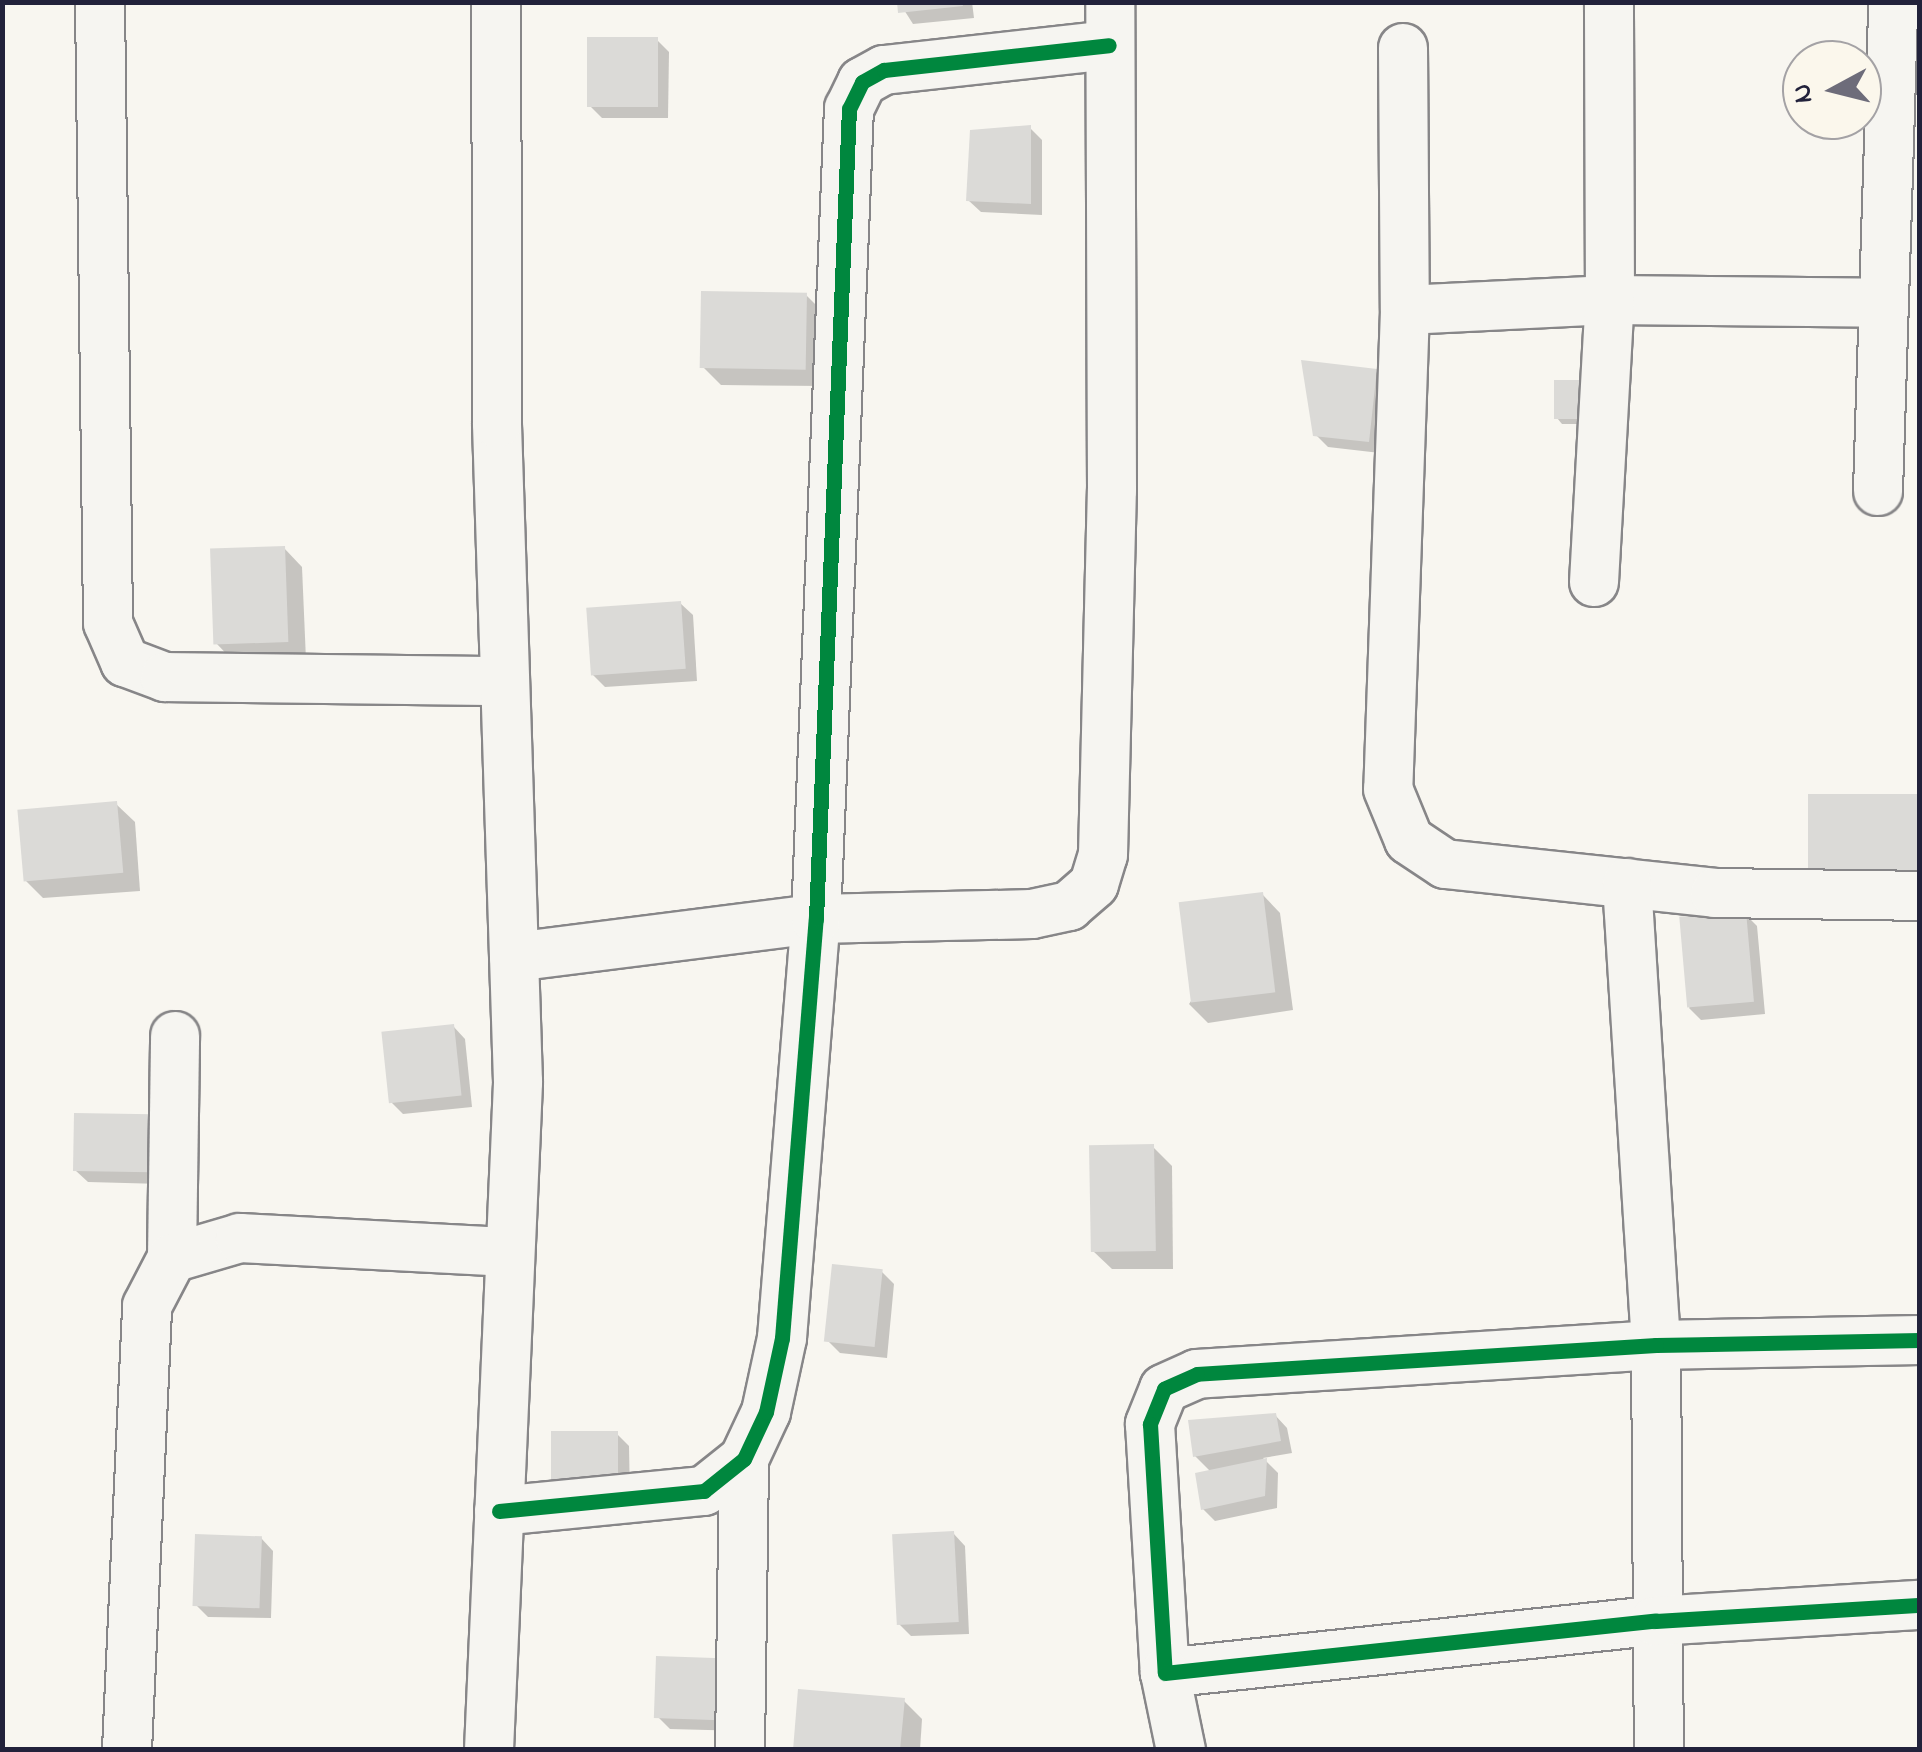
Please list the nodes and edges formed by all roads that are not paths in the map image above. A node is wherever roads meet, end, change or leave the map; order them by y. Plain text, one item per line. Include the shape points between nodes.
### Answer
1 (100, 2) edge
2 (496, 2) edge
3 (1609, 2) edge
4 (1892, 2) edge
5 (1109, 24) edge
6 (1403, 48) dead end
7 (1610, 300) junction
8 (1883, 303) junction
9 (1405, 310) junction
10 (1878, 491) dead end
11 (1594, 582) dead end
12 (506, 681) junction
13 (1627, 883) junction
14 (1920, 896) edge
15 (816, 919) junction
16 (514, 957) junction
17 (175, 1036) dead end
18 (510, 1252) junction
19 (172, 1258) junction
20 (1920, 1340) edge
21 (1656, 1346) junction
22 (744, 1459) junction
23 (499, 1511) junction
24 (1920, 1606) edge
25 (1655, 1621) junction
26 (1166, 1673) junction
27 (127, 1750) edge
28 (489, 1750) edge
29 (740, 1750) edge
30 (1180, 1750) edge
31 (1658, 1750) edge

1 - 12 street via 108,624 125,662 165,678
2 - 12 street
3 - 7 street
4 - 8 street
5 - 15 street via 884,70 862,82 849,110
5 - 15 street via 1112,490 1103,856 1094,884 1069,906 1032,914
6 - 9 street
7 - 8 street
7 - 9 street
7 - 11 street
8 - 10 street
9 - 13 street via 1388,789 1409,840 1445,864
12 - 16 street
13 - 14 street via 1715,894
13 - 21 street
15 - 16 street
15 - 22 street via 782,1338 766,1412
16 - 18 street
17 - 19 street
18 - 19 street via 240,1238
18 - 23 street
19 - 27 street via 147,1306
20 - 21 street
21 - 25 street
21 - 26 street via 1197,1374 1164,1388 1150,1424
22 - 23 street via 704,1491
22 - 29 street
23 - 28 street
24 - 25 street
25 - 26 street
25 - 31 street
26 - 30 street

